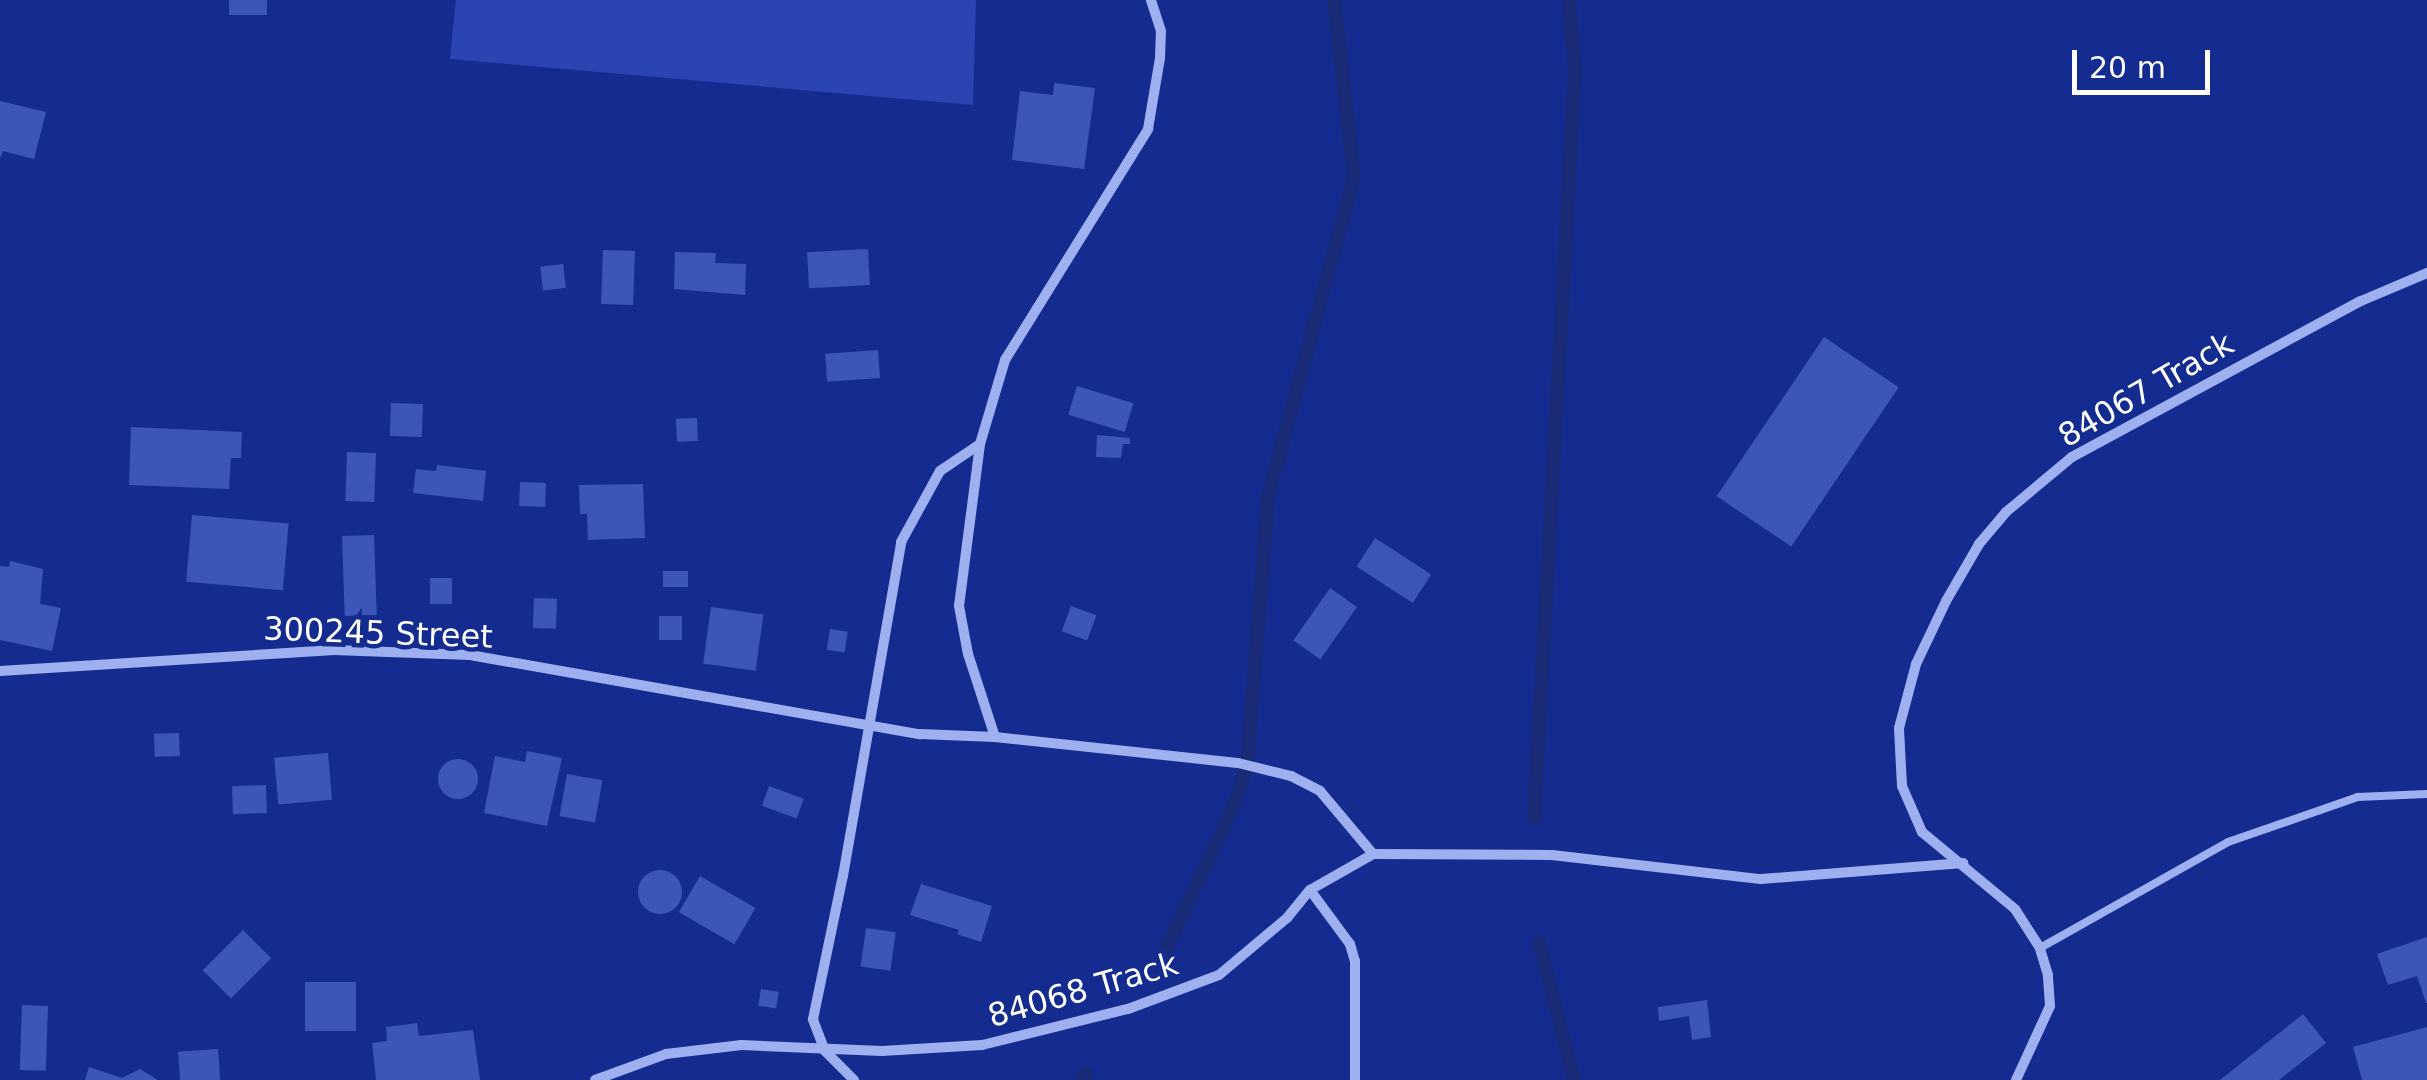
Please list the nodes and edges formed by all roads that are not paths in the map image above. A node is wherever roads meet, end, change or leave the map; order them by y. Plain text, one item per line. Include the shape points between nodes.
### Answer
1 (1151, 0) edge
2 (2427, 273) edge
3 (980, 444) junction
4 (0, 671) edge
5 (870, 724) junction
6 (995, 737) junction
7 (2427, 794) edge
8 (1373, 854) junction
9 (1963, 863) junction
10 (1310, 890) junction
11 (2040, 948) junction
12 (826, 1051) junction
13 (595, 1080) edge
14 (854, 1080) edge
15 (1355, 1080) edge
16 (2016, 1080) edge

1 - 3 street via 1161,31 1148,129 1005,360
2 - 9 street, 84067 Track via 2362,300 2072,457 1979,544 1916,664 1900,728 1902,786 1922,832
3 - 5 street via 940,470 900,542
3 - 6 street via 960,606
4 - 5 street, 300245 Street via 334,650 470,655
5 - 6 street, 300245 Street
5 - 12 street via 815,993 813,1019
6 - 8 street, 300245 Street via 1238,763 1291,776 1339,809
7 - 11 lane via 2358,798 2228,842
8 - 9 street via 1552,855 1760,878
8 - 10 street, 84068 Track
9 - 11 street, 84067 Track via 2016,909
10 - 12 street, 84068 Track via 1219,974 1128,1009 982,1045
10 - 15 street via 1356,961
11 - 16 street, 84067 Track via 2050,1006
12 - 13 street, 84068 Track via 742,1045 666,1054
12 - 14 street

